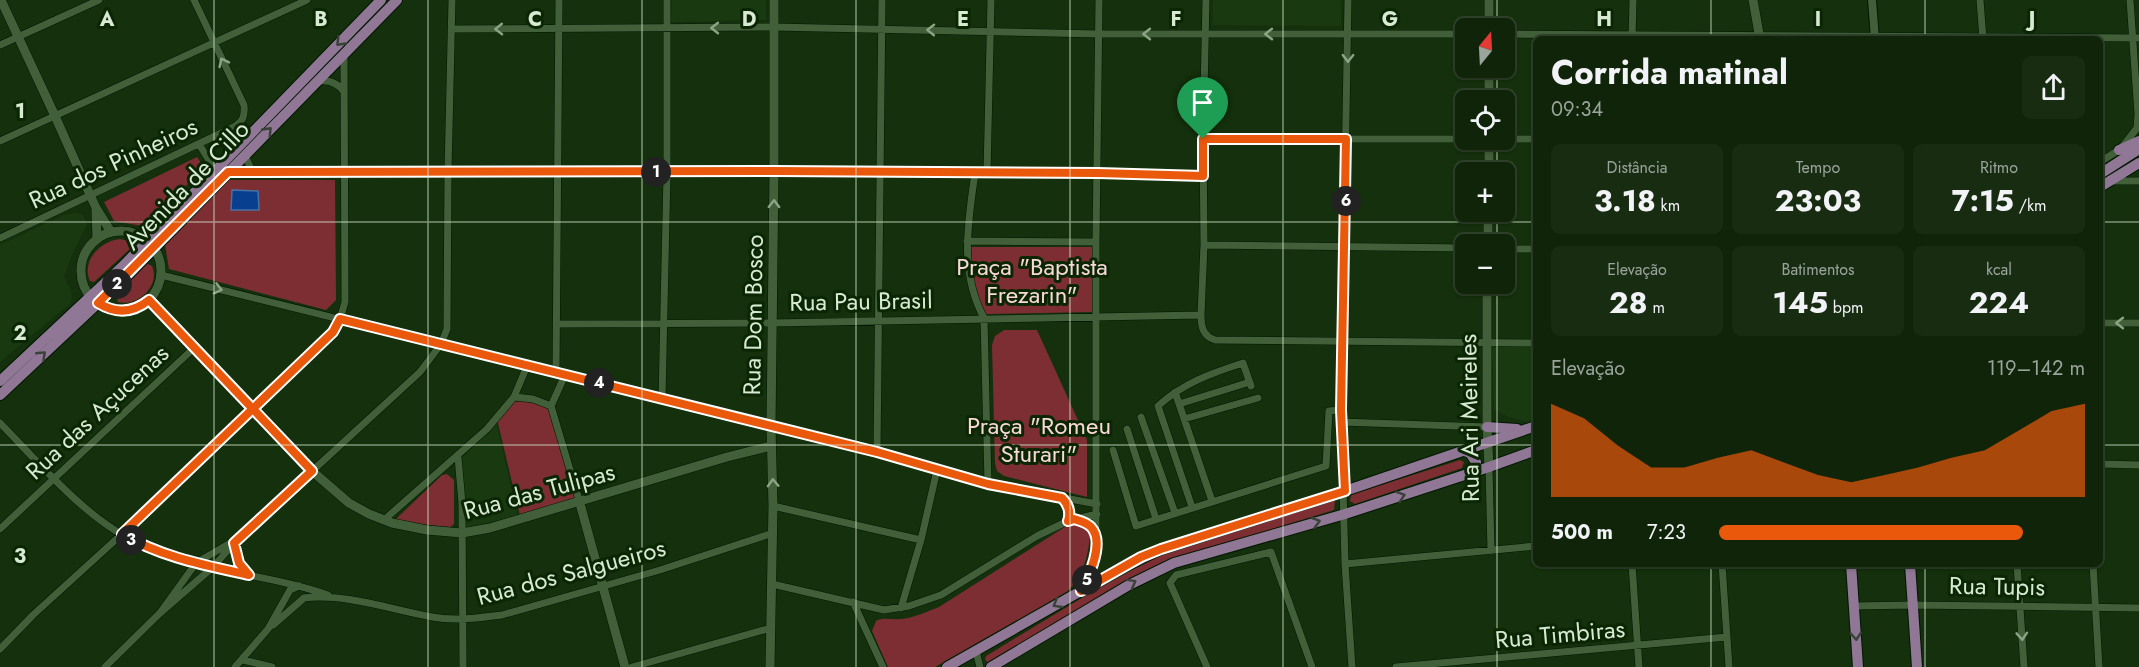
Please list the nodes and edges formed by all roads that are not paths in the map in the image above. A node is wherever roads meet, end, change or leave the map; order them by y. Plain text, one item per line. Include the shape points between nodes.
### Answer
1 (1, 0) edge
2 (99, 0) edge
3 (194, 0) edge
4 (307, 0) edge
5 (381, 0) edge
6 (397, 0) edge
7 (452, 0) edge
8 (559, 0) edge
9 (667, 0) edge
10 (774, 0) edge
11 (882, 0) edge
12 (991, 0) edge
13 (1099, 0) edge
14 (1206, 0) edge
15 (1348, 0) edge
16 (1489, 0) edge
17 (1633, 0) edge
18 (1753, 0) edge
19 (1872, 0) edge
20 (1980, 0) edge
21 (2130, 0) edge
22 (1490, 18) edge
23 (774, 27) junction
24 (559, 28) junction
25 (666, 28) junction
26 (452, 29) junction
27 (882, 29) junction
28 (991, 31) junction
29 (1099, 34) junction
30 (1206, 34) junction
31 (1348, 34) junction
32 (1455, 34) edge
33 (1515, 34) edge
34 (1589, 36) edge
35 (1632, 36) edge
36 (1759, 36) edge
37 (1875, 36) edge
38 (1983, 36) edge
39 (18, 37) junction
40 (2103, 38) edge
41 (2136, 38) edge
42 (213, 42) junction
43 (0, 45) edge
44 (344, 55) junction
45 (318, 81) junction
46 (344, 92) junction
47 (55, 116) junction
48 (1203, 139) junction
49 (1346, 139) junction
50 (1455, 139) edge
51 (1515, 139) edge
52 (1533, 139) edge
53 (2139, 139) edge
54 (0, 141) edge
55 (199, 144) junction
56 (2119, 150) junction
57 (2139, 150) edge
58 (245, 155) junction
59 (2103, 160) edge
60 (2139, 163) edge
61 (215, 170) junction
62 (448, 171) junction
63 (558, 171) junction
64 (774, 171) junction
65 (228, 172) junction
66 (256, 172) junction
67 (344, 172) junction
68 (879, 172) junction
69 (975, 172) junction
70 (667, 173) junction
71 (987, 173) junction
72 (1098, 173) junction
73 (1203, 176) junction
74 (2103, 180) edge
75 (2103, 181) edge
76 (2103, 181) edge
77 (2139, 182) edge
78 (91, 196) junction
79 (96, 208) junction
80 (111, 232) junction
81 (0, 238) edge
82 (97, 239) junction
83 (967, 241) junction
84 (1096, 242) junction
85 (151, 245) junction
86 (1204, 245) junction
87 (1345, 247) junction
88 (1455, 248) edge
89 (1515, 249) edge
90 (1533, 249) edge
91 (161, 275) junction
92 (1487, 294) edge
93 (94, 300) junction
94 (149, 300) junction
95 (1201, 315) junction
96 (1096, 316) junction
97 (984, 318) junction
98 (340, 319) junction
99 (877, 321) junction
100 (663, 322) junction
101 (772, 323) junction
102 (2103, 323) edge
103 (2139, 323) edge
104 (558, 324) junction
105 (1343, 341) junction
106 (1487, 343) junction
107 (1533, 343) edge
108 (441, 344) junction
109 (195, 347) junction
110 (527, 366) junction
111 (556, 373) junction
112 (565, 375) junction
113 (0, 381) edge
114 (1175, 392) junction
115 (0, 395) edge
116 (514, 397) junction
117 (1258, 398) dead end
118 (662, 399) junction
119 (1179, 404) junction
120 (551, 406) junction
121 (253, 409) junction
122 (1341, 410) junction
123 (1141, 417) dead end
124 (1184, 419) junction
125 (1341, 422) junction
126 (0, 423) edge
127 (771, 426) junction
128 (1487, 427) junction
129 (1533, 427) edge
130 (1127, 429) dead end
131 (1488, 442) junction
132 (771, 446) junction
133 (1113, 450) dead end
134 (1465, 450) junction
135 (1533, 451) edge
136 (877, 452) junction
137 (458, 457) junction
138 (2103, 464) edge
139 (2139, 465) edge
140 (1489, 467) junction
141 (937, 470) junction
142 (312, 471) junction
143 (1472, 473) junction
144 (54, 479) junction
145 (988, 484) junction
146 (1345, 491) junction
147 (1062, 498) junction
148 (579, 500) junction
149 (1212, 501) junction
150 (1097, 504) junction
151 (773, 506) junction
152 (1192, 507) junction
153 (1174, 513) junction
154 (1096, 514) junction
155 (1345, 514) junction
156 (1156, 519) junction
157 (384, 520) junction
158 (1071, 520) junction
159 (0, 529) edge
160 (462, 533) junction
161 (773, 533) junction
162 (122, 534) junction
163 (1096, 537) junction
164 (921, 540) junction
165 (236, 541) junction
166 (1533, 546) edge
167 (1491, 551) junction
168 (196, 563) junction
169 (1345, 564) junction
170 (213, 567) junction
171 (1632, 567) edge
172 (1722, 567) edge
173 (1851, 567) edge
174 (1910, 567) edge
175 (2017, 567) edge
176 (2093, 567) edge
177 (249, 575) junction
178 (772, 584) junction
179 (299, 586) junction
180 (603, 587) junction
181 (1081, 591) junction
182 (304, 598) junction
183 (339, 598) junction
184 (853, 602) junction
185 (1912, 604) junction
186 (2020, 605) junction
187 (1854, 606) junction
188 (2096, 607) junction
189 (901, 608) junction
190 (2139, 608) edge
191 (160, 613) junction
192 (463, 618) junction
193 (268, 628) junction
194 (771, 628) junction
195 (1727, 637) junction
196 (1637, 646) junction
197 (0, 649) edge
198 (976, 651) junction
199 (243, 660) junction
200 (105, 667) edge
201 (235, 667) edge
202 (272, 667) edge
203 (463, 667) edge
204 (626, 667) edge
205 (632, 667) edge
206 (770, 667) edge
207 (883, 667) edge
208 (947, 667) edge
209 (980, 667) edge
210 (991, 667) edge
211 (1207, 667) edge
212 (1312, 667) edge
213 (1352, 667) edge
214 (1396, 667) edge
215 (1639, 667) edge
216 (1729, 667) edge
217 (1858, 667) edge
218 (1917, 667) edge
219 (2024, 667) edge
220 (2098, 667) edge

1 - 39 main road
2 - 39 street
3 - 42 street
4 - 42 street
5 -> 61 main road, Avenida de Cillo
6 - 44 main road, Avenida de Cillo
7 - 26 street
8 - 24 street
9 - 25 street
10 - 23 main road, Rua Dom Bosco
11 - 27 street
12 - 28 street
13 - 29 street
14 - 30 street
15 - 31 street
16 - 22 main road
17 - 35 street
18 - 36 main road
19 - 37 street
20 - 38 street
21 - 41 street
23 -> 25 street
23 - 27 street
23 - 64 main road, Rua Dom Bosco
24 - 25 street
24 -> 26 street
24 - 63 street
25 - 70 street
26 - 62 street
28 -> 27 street
27 - 68 street
28 - 29 street
28 - 71 street
30 -> 29 street
29 - 72 street
31 -> 30 street
30 - 48 street
31 - 32 street
31 -> 49 street
33 - 34 street
39 - 43 street
39 - 47 main road
40 - 41 street
41 - 56 street via 2137,128
42 - 47 street
55 -> 42 street, Rua dos Pinheiros via 242,121 245,113
44 - 45 main road, Avenida de Cillo
44 - 46 street
45 - 46 street via 335,83
58 -> 45 main road, Avenida de Cillo
46 - 67 street
47 - 54 street
47 - 78 main road
48 - 49 street
48 - 73 street
49 - 50 street
49 - 87 street
51 - 52 street
53 - 56 main road
55 - 61 street
55 - 78 street, Rua dos Pinheiros
56 - 59 street
57 - 74 main road
58 - 65 main road, Avenida de Cillo
58 - 66 street
60 - 75 main road
61 - 85 main road, Avenida de Cillo
62 - 63 street
62 - 67 street
62 - 108 street via 447,329
63 - 70 street
63 - 104 street
64 - 68 street
64 - 70 street
101 -> 64 main road, Rua Dom Bosco
65 - 66 street
65 - 85 main road, Avenida de Cillo
66 - 67 street
67 - 98 street via 345,302
68 - 69 street
68 - 99 street
69 - 71 street
69 - 83 street
70 - 100 street
71 - 72 street
72 - 73 street
72 - 84 street
73 - 86 street
76 - 77 street
78 - 79 main road
78 - 81 street, Rua dos Pinheiros
79 - 80 main road
79 - 82 main road
80 - 82 main road
80 - 85 main road via 130,232
82 - 93 main road via 82,262 82,280
83 - 84 street
83 - 97 street via 969,282
84 - 96 street
85 - 91 main road via 159,256
85 - 93 main road, Avenida de Cillo
86 - 87 street
86 - 95 street
87 - 88 street
87 - 105 street
89 - 90 street
91 - 94 main road via 158,289
91 -> 98 street
92 - 106 main road, Rua Ari Meireles
93 - 94 main road via 106,308 124,311
93 - 113 main road, Avenida de Cillo
115 -> 93 main road, Avenida de Cillo
94 - 109 main road, Rua das Tulipas
95 - 96 street, Rua Pau Brasil
95 - 105 street via 1206,335 1215,340
96 - 97 street, Rua Pau Brasil
96 - 150 street
97 - 99 street, Rua Pau Brasil
97 - 145 street
98 - 108 street
98 - 121 street via 333,332
99 - 101 street, Rua Pau Brasil
99 - 136 street
100 - 101 street, Rua Pau Brasil
100 - 104 street, Rua Pau Brasil
100 - 118 street
101 - 127 main road, Rua Dom Bosco
103 -> 102 street
104 - 111 street
105 - 106 street
105 - 122 street
106 - 107 street
106 - 128 main road, Rua Ari Meireles
108 - 110 street
108 - 142 street via 420,372
109 - 121 main road, Rua das Tulipas
109 - 144 street, Rua das Açucenas
110 - 111 street
110 - 116 street
111 - 112 street
112 - 118 street
112 - 120 street
114 - 119 street
114 - 119 street via 1203,376 1244,363 1251,384
114 - 152 street via 1158,406
116 - 120 street
116 - 137 street
117 - 124 street
118 - 127 street
119 - 124 street
120 - 148 street
121 - 142 main road, Rua das Tulipas
121 - 162 street
122 - 125 street
122 - 149 street via 1329,411 1326,466
123 - 153 street
124 - 149 street
125 - 128 street
125 - 146 street
126 - 144 street, Rua dos Salgueiros
127 - 132 main road, Rua Dom Bosco
127 - 136 street
128 - 129 main road
128 - 131 main road, Rua Ari Meireles
129 - 131 main road
130 - 156 street
131 - 134 main road
131 - 140 main road, Rua Ari Meireles
132 - 148 main road, Rua das Tulipas
151 -> 132 main road, Rua Dom Bosco
133 - 156 street via 1136,526
134 - 143 main road via 1476,462
134 - 146 main road
135 - 140 main road
136 - 141 street
137 - 157 street
137 - 160 street
138 - 139 street
140 - 143 main road
140 - 167 street, Rua Ari Meireles
141 - 145 street
141 - 164 street
142 - 157 main road, Rua das Tulipas via 349,503
142 - 165 street
155 -> 143 main road
144 - 159 street, Rua das Açucenas
144 - 162 street, Rua dos Salgueiros
145 - 147 street
146 - 155 street
146 - 181 main road via 1161,549
147 - 150 street
147 - 158 street
148 - 160 main road, Rua das Tulipas
148 - 180 main road
149 - 152 street
150 - 154 street
151 - 161 main road, Rua Dom Bosco
151 - 164 street
152 - 153 street
153 - 156 street
154 - 158 street
154 - 163 street
155 - 169 street
210 -> 155 main road via 1129,585 1174,563
157 - 160 main road, Rua das Tulipas
158 - 163 street via 1089,525
158 - 189 street via 1037,536 941,595
160 - 192 street
161 - 178 main road, Rua Dom Bosco
161 - 180 street, Rua dos Salgueiros
162 - 168 street, Rua dos Salgueiros via 155,551
162 - 197 street
163 - 181 street via 1093,565
164 - 189 street
165 - 168 street
165 - 170 street
165 - 177 street via 239,563
166 - 167 street
167 - 169 street
168 - 170 street, Rua dos Salgueiros
168 - 191 street
169 - 213 street
170 - 177 street, Rua dos Salgueiros
170 - 191 street
171 - 196 street
172 - 195 street
173 - 187 main road
174 - 185 main road
175 - 186 street
176 - 188 street
177 - 179 street, Rua dos Salgueiros
178 - 184 street
178 - 194 main road, Rua Dom Bosco
179 - 182 street
179 - 183 street, Rua dos Salgueiros
179 - 193 street via 290,590
180 - 192 street, Rua dos Salgueiros via 501,615
180 - 204 main road
181 -> 198 main road
182 - 183 street, Rua dos Salgueiros
182 - 193 street
183 - 192 street, Rua dos Salgueiros via 435,618
184 - 189 street via 885,610
184 - 207 street
185 - 186 street, Rua Tupis
185 - 187 street, Rua Tupis
185 - 218 main road
186 - 188 street, Rua Tupis
186 -> 219 street
187 -> 217 main road
188 - 190 street, Rua Tupis
188 - 220 street
191 - 200 street
192 - 203 street
193 - 199 street
194 - 205 street
194 - 206 main road, Rua Dom Bosco
195 - 196 street, Rua Timbiras
195 - 216 street
196 - 214 street, Rua Timbiras
196 - 215 street
198 - 208 main road
198 - 209 street
199 - 201 street
199 - 202 street
211 - 212 street via 1170,583 1176,575 1271,552

